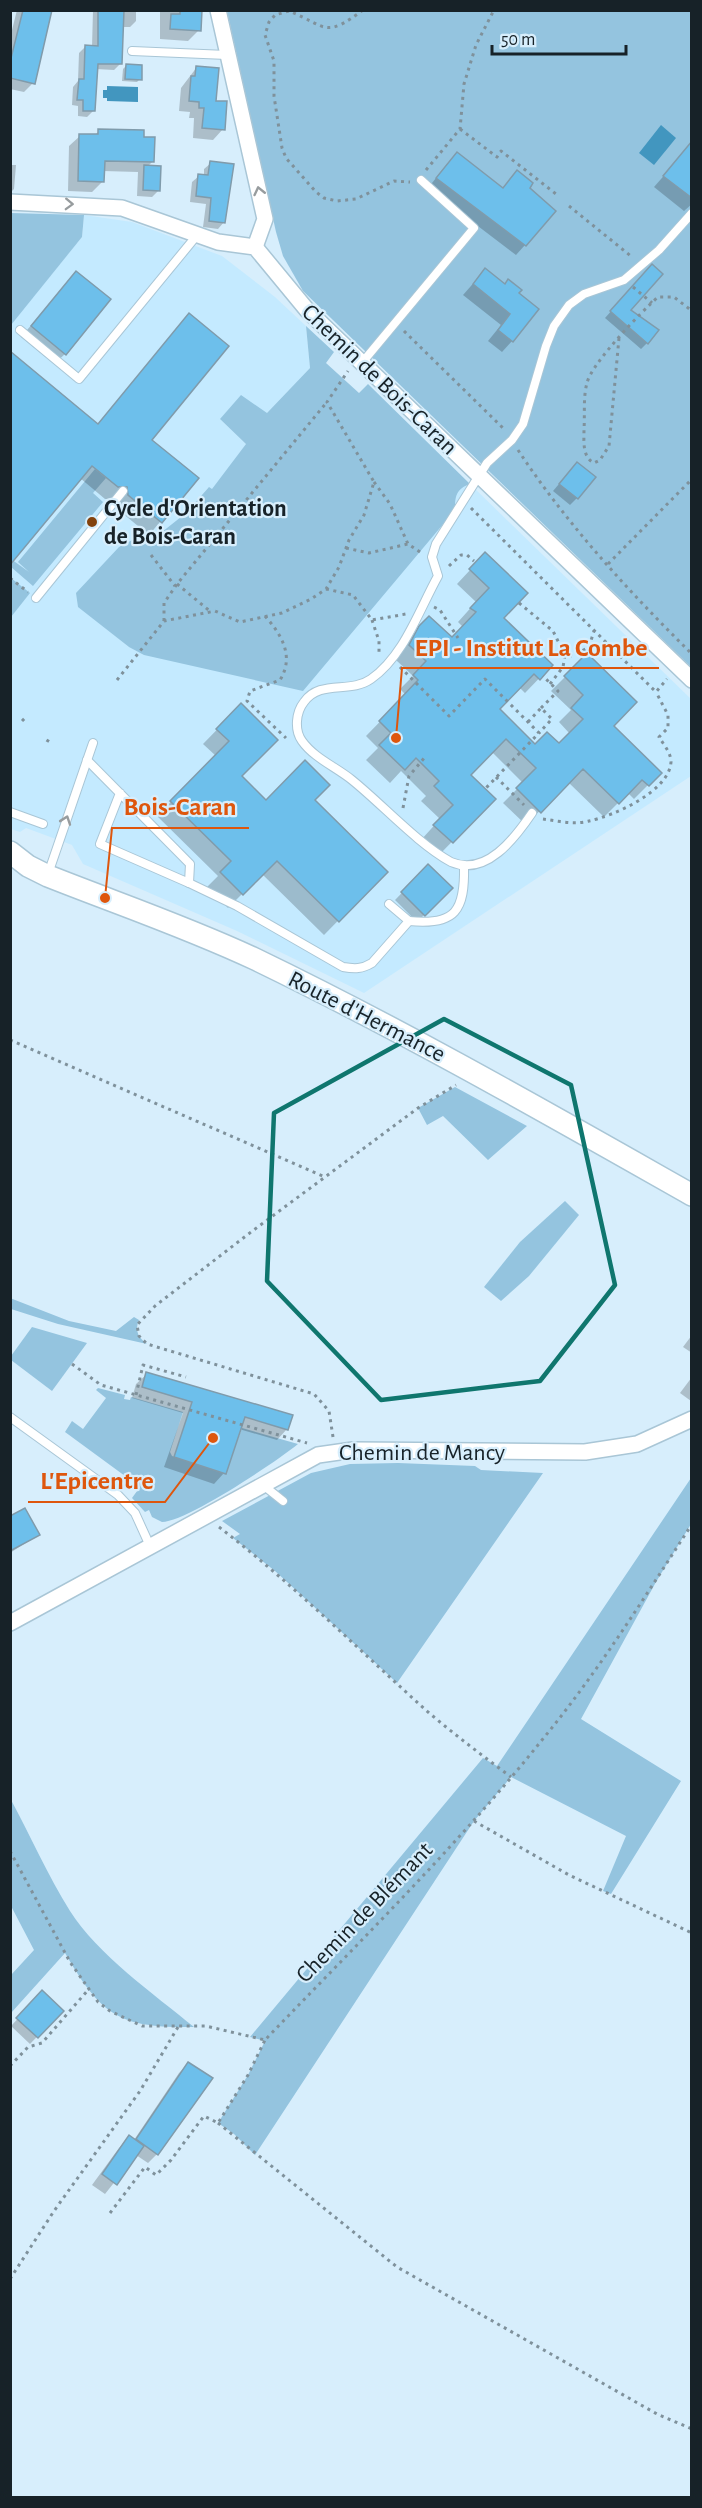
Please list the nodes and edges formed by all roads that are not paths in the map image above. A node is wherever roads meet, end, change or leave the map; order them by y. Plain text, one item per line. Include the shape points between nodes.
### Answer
1 (218, 10) edge
2 (132, 51) dead end
3 (227, 55) junction
4 (421, 180) road end
5 (10, 202) edge
6 (692, 213) edge
7 (198, 234) junction
8 (255, 247) junction
9 (20, 330) dead end
10 (358, 361) junction
11 (481, 475) junction
12 (123, 491) dead end
13 (36, 598) road end
14 (692, 680) edge
15 (93, 743) dead end
16 (87, 760) junction
17 (120, 793) junction
18 (10, 812) edge
19 (532, 813) road end
20 (44, 824) dead end
21 (10, 852) edge
22 (19, 866) edge
23 (464, 866) junction
24 (48, 876) junction
25 (189, 883) junction
26 (389, 904) dead end
27 (408, 921) junction
28 (692, 1195) edge
29 (10, 1417) edge
30 (692, 1419) edge
31 (263, 1485) junction
32 (283, 1501) dead end
33 (150, 1546) junction
34 (10, 1623) edge

1 - 3 street
2 - 3 lane
8 -> 3 street via 265,219
4 - 10 lane via 474,228
5 -> 7 street via 122,208
6 - 11 lane via 643,266 624,280 575,299 554,326 523,424
7 - 8 street via 218,242
7 - 9 lane via 79,379
8 - 10 street, Chemin de Bois-Caran via 307,310
10 - 11 street, Chemin de Bois-Caran
11 - 14 street, Chemin de Bois-Caran
11 - 23 lane via 436,544 432,557 438,576 392,659 360,684 326,687 312,693 299,711 297,726 302,741 322,760 351,779 441,856
12 - 13 lane
15 - 16 lane
16 - 17 lane
24 -> 16 lane
17 - 25 lane via 190,864
17 - 25 lane via 100,844
18 - 20 lane
19 - 23 lane via 501,851
21 - 22 main road, Route d'Hermance
22 - 24 main road, Route d'Hermance
23 - 27 lane via 464,894 455,911 439,921
24 - 28 main road, Route d'Hermance via 178,926 331,996
25 - 27 lane via 343,967 365,967 372,963
26 - 27 lane
29 - 33 lane via 118,1495 135,1513
30 - 31 street, Chemin de Mancy via 637,1444 585,1452 334,1450
31 - 32 lane
31 - 33 street, Chemin de Mancy
33 - 34 street, Chemin de Mancy

